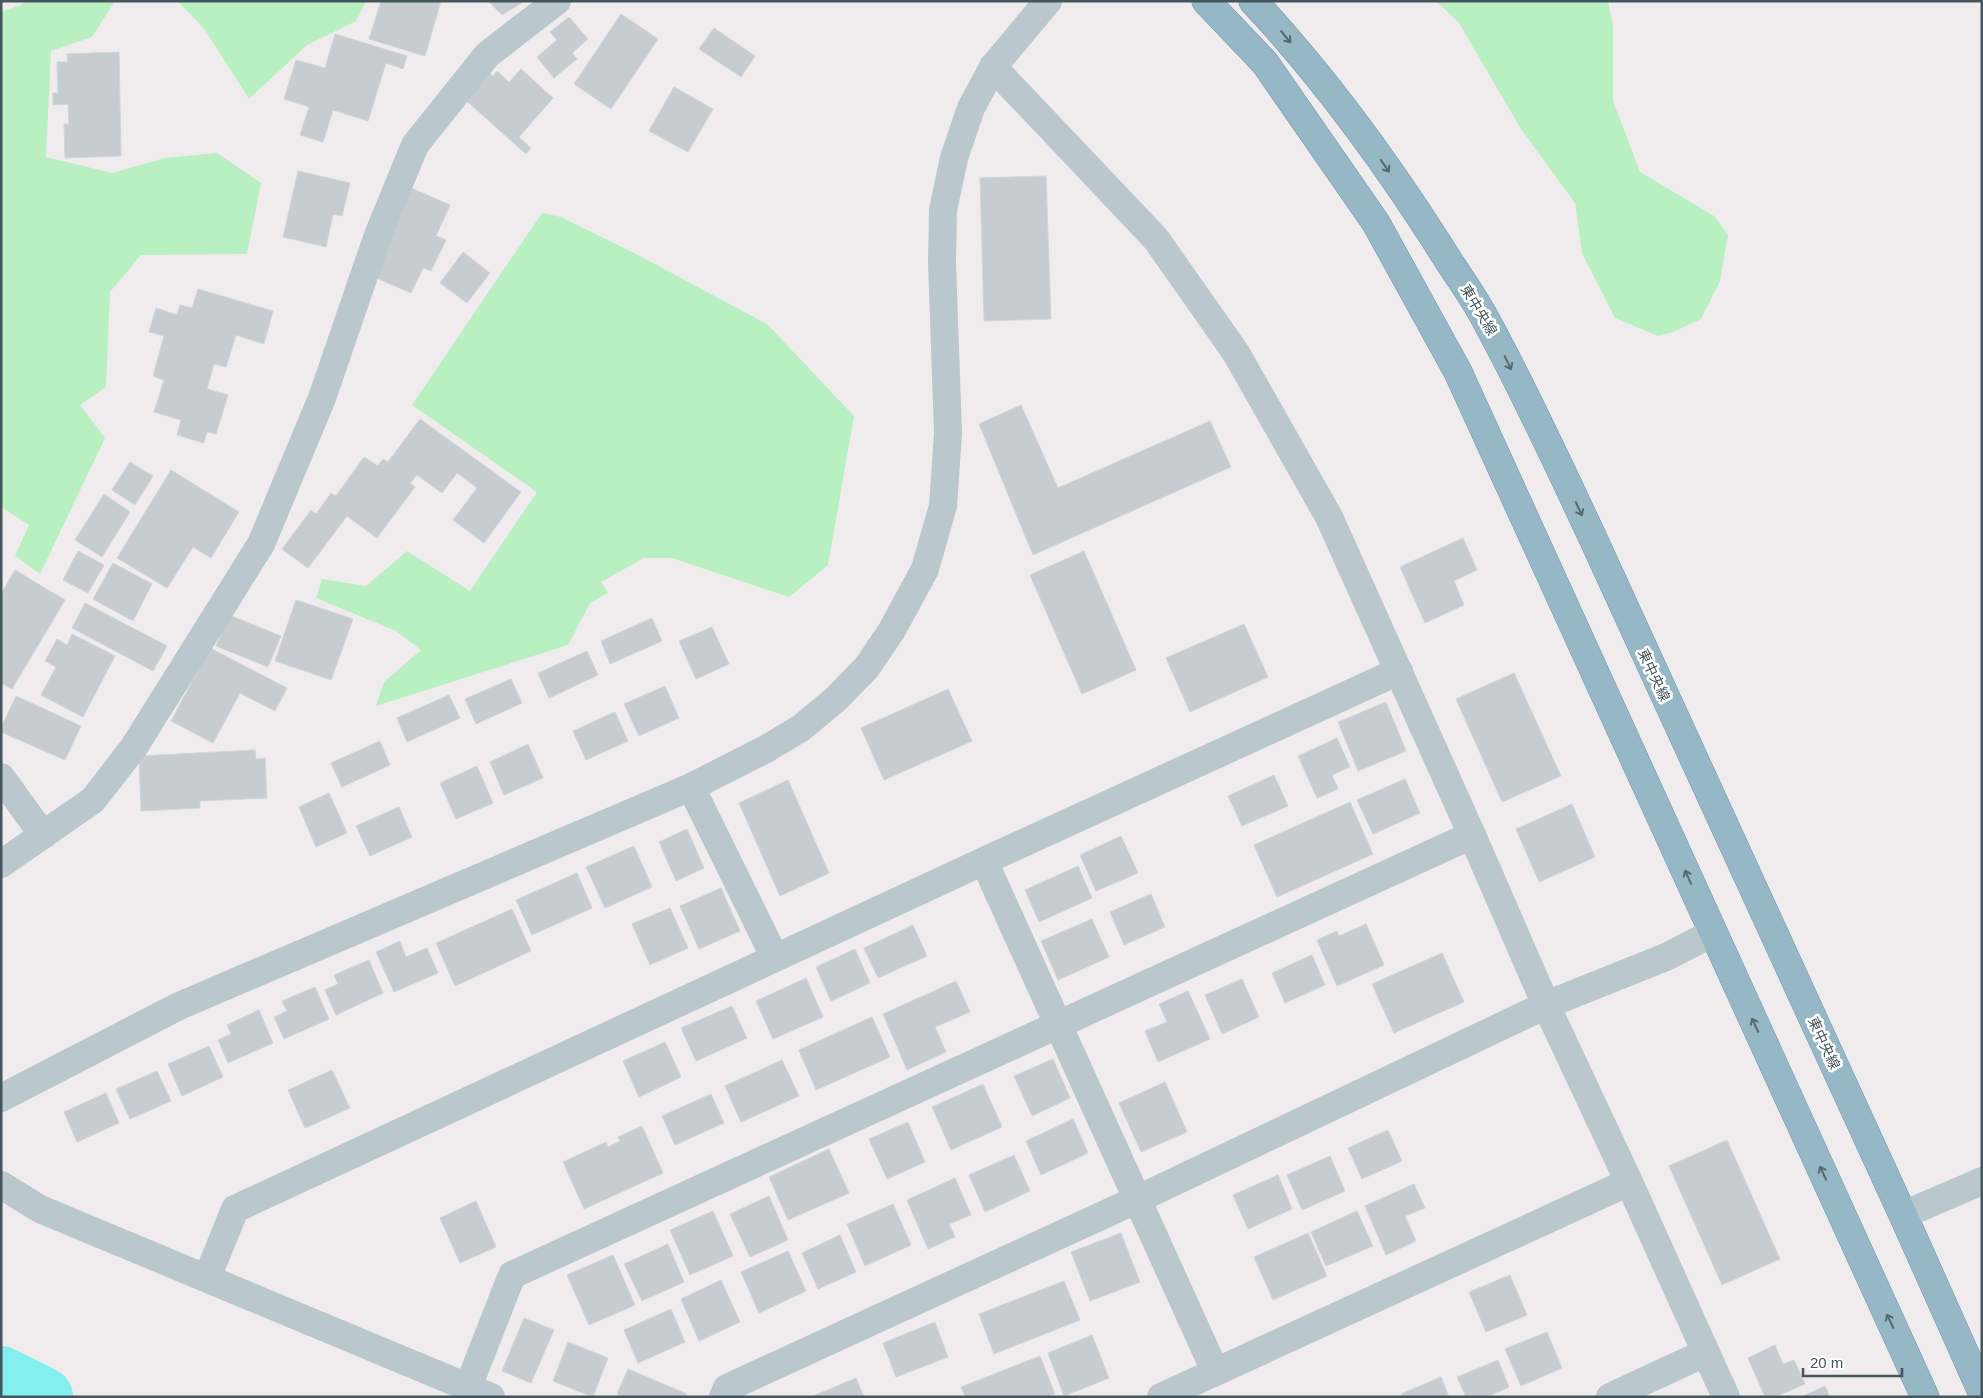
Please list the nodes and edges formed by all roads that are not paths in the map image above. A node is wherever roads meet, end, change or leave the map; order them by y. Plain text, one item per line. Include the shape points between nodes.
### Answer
1 (557, 1) edge
2 (1048, 1) edge
3 (1206, 1) edge
4 (1253, 1) edge
5 (994, 66) junction
6 (1399, 671) junction
7 (1, 777) edge
8 (691, 787) junction
9 (43, 835) junction
10 (1472, 835) junction
11 (984, 861) junction
12 (1, 864) edge
13 (1713, 932) junction
14 (775, 958) junction
15 (1546, 1005) junction
16 (1059, 1024) junction
17 (1, 1098) edge
18 (1982, 1181) edge
19 (1629, 1182) junction
20 (1, 1185) edge
21 (1138, 1200) junction
22 (1903, 1215) junction
23 (207, 1278) junction
24 (1705, 1353) junction
25 (1216, 1371) junction
26 (479, 1392) edge
27 (1982, 1392) edge
28 (723, 1397) edge
29 (1160, 1397) edge
30 (1610, 1397) edge
31 (1726, 1397) edge
32 (1925, 1397) edge

1 - 9 street via 487,55 415,145 378,235 322,398 261,544 134,747 93,800
2 - 5 street
13 -> 3 highway via 1458,372 1376,223 1265,63
4 -> 22 highway, 東中央線 via 1347,111 1405,193 1488,322 1555,458
5 - 6 street via 1156,239 1236,353 1329,517
5 - 8 street via 971,108 954,158 943,210 948,433 943,506 925,569 892,630 866,667 836,699 794,732
6 - 10 street
6 - 11 street
7 - 9 street
8 - 14 street
8 - 17 street via 179,1006
9 - 12 street
10 - 15 street
10 - 16 street
11 - 14 street
11 - 16 street
13 - 15 street via 1666,957
32 -> 13 highway
14 - 23 street via 235,1209
15 - 19 street
15 - 21 street
16 - 21 street
16 - 26 street via 512,1274
18 - 22 street
19 - 24 street
19 - 25 street
20 - 23 street via 40,1209
21 - 25 street
21 - 28 street via 727,1388
22 - 27 highway, 東中央線
23 - 26 street
24 - 30 street
24 - 31 street
25 - 29 street

